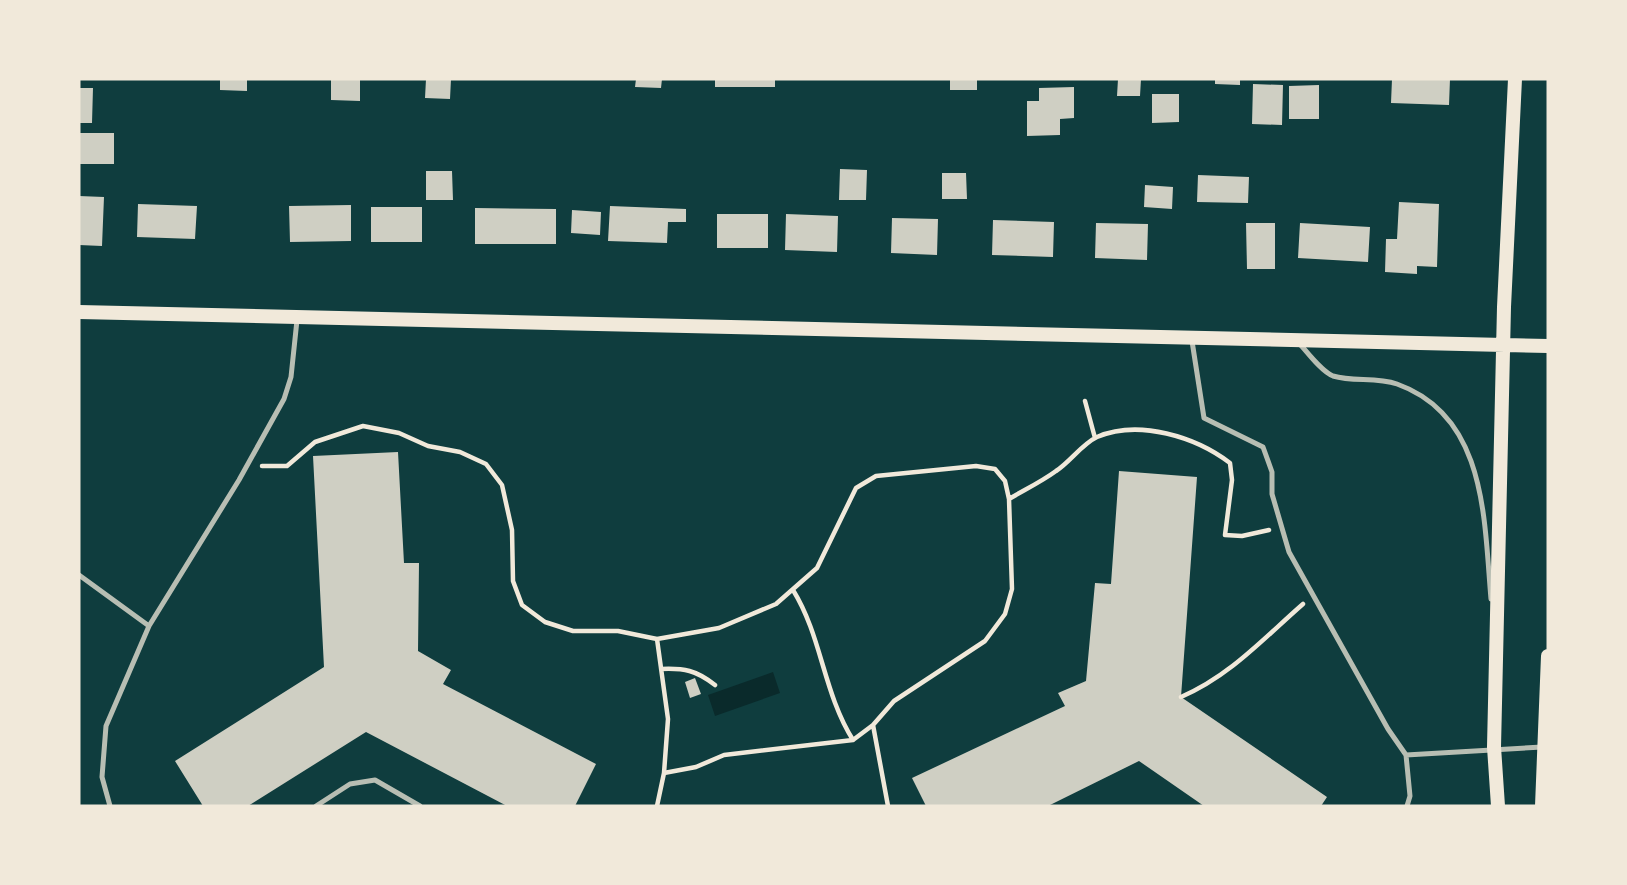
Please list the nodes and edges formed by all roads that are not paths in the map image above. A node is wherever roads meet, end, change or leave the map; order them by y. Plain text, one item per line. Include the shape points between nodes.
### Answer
1 (1515, 79) edge
2 (79, 312) edge
3 (297, 317) junction
4 (1191, 338) junction
5 (1298, 343) junction
6 (1503, 345) junction
7 (1548, 346) edge
8 (79, 575) edge
9 (149, 626) junction
10 (1548, 656) edge
11 (1497, 666) junction
12 (1546, 746) junction
13 (1494, 747) junction
14 (1406, 755) junction
15 (110, 806) edge
16 (316, 806) edge
17 (420, 806) edge
18 (1406, 806) edge
19 (1498, 806) edge
20 (1542, 806) edge

1 - 6 main road
2 - 3 main road
3 - 4 main road
3 - 9 lane via 284,399
4 - 5 main road
4 - 14 lane via 1203,418 1263,447 1289,552
5 - 6 main road
5 - 11 lane via 1331,376 1396,384 1433,403 1457,429 1478,475
6 - 7 main road
6 - 11 main road
8 - 9 lane
9 - 15 lane via 106,726 102,776
10 - 12 main road
11 - 13 main road
12 - 13 lane
12 - 20 main road
13 - 14 lane
13 - 19 main road
14 - 18 lane
16 - 17 lane via 350,784 376,779

